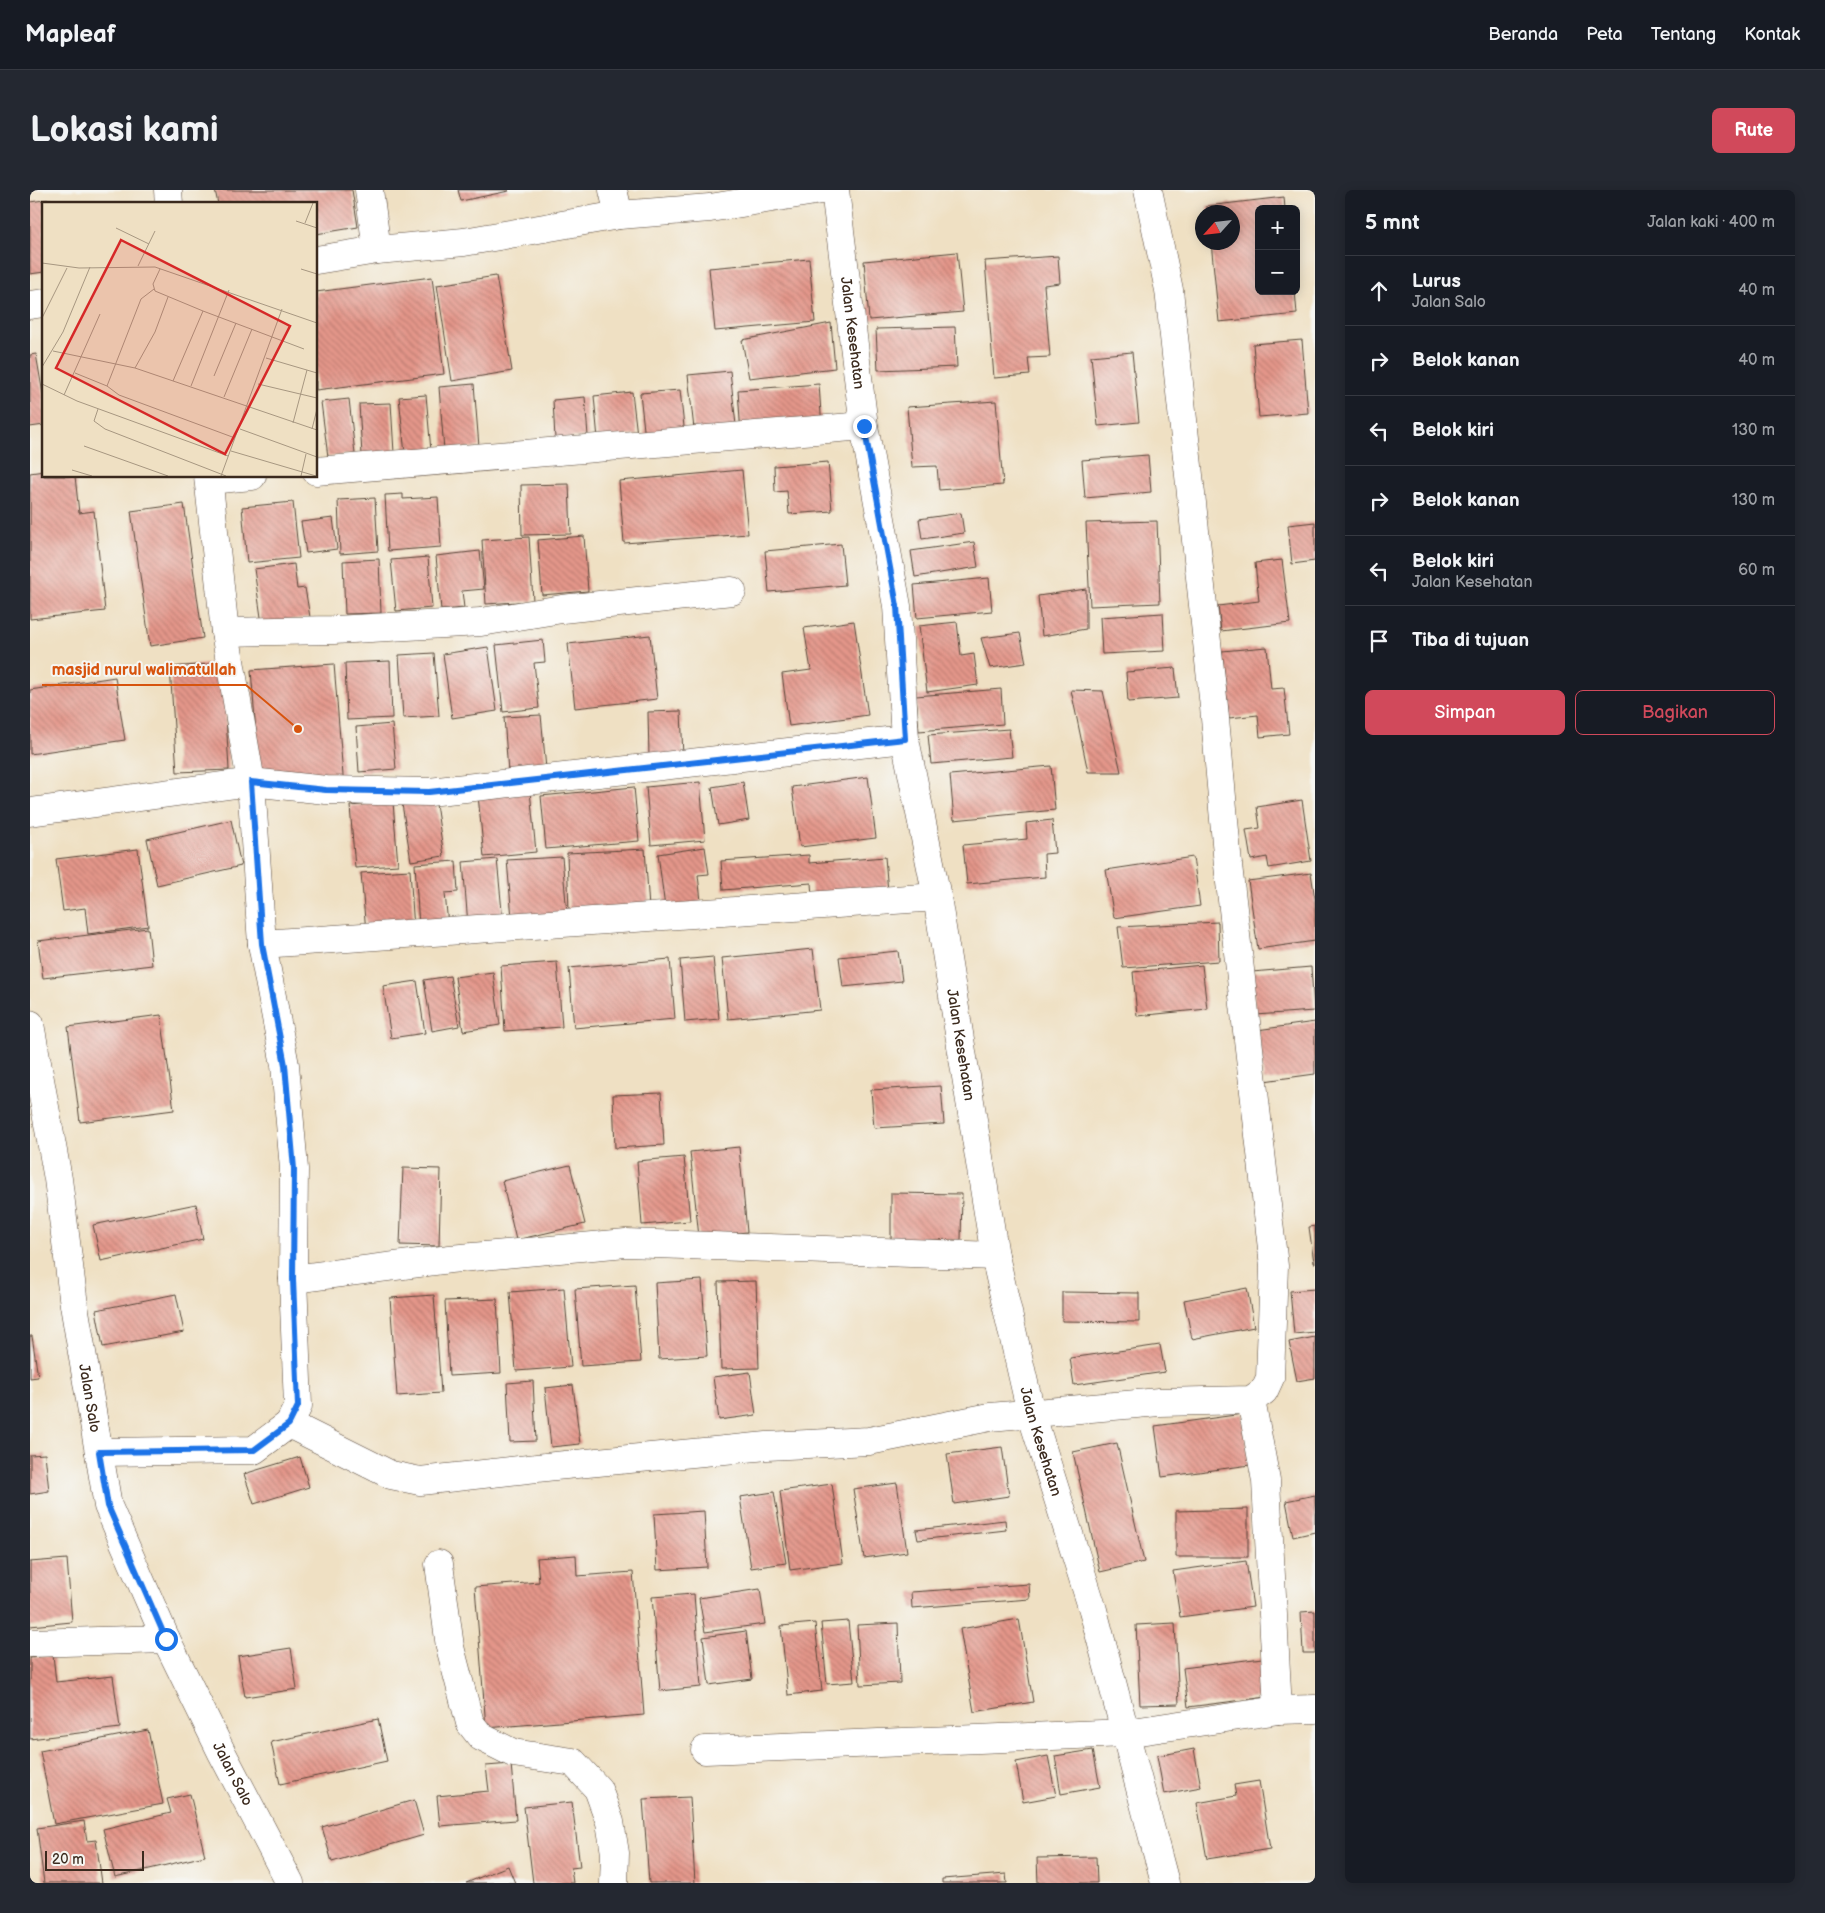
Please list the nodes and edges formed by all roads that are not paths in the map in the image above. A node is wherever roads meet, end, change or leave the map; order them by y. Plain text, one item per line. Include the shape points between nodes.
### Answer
1 (369, 190) edge
2 (821, 190) edge
3 (835, 190) edge
4 (1148, 190) edge
5 (616, 202) edge
6 (377, 250) junction
7 (318, 260) edge
8 (864, 426) junction
9 (318, 471) edge
10 (208, 478) edge
11 (732, 591) dead end
12 (225, 632) junction
13 (905, 739) junction
14 (251, 782) junction
15 (30, 812) edge
16 (936, 897) junction
17 (262, 944) junction
18 (30, 1024) edge
19 (995, 1256) junction
20 (293, 1279) junction
21 (1251, 1400) junction
22 (1031, 1414) junction
23 (289, 1424) junction
24 (99, 1452) junction
25 (439, 1564) dead end
26 (166, 1639) junction
27 (30, 1643) edge
28 (1315, 1709) edge
29 (1278, 1710) junction
30 (1126, 1733) junction
31 (705, 1750) dead end
32 (290, 1883) edge
33 (614, 1883) edge
34 (1165, 1883) edge

1 - 6 street
2 - 5 street via 710,208
3 - 8 street, Jalan Kesehatan
4 - 21 street via 1169,290 1228,865 1274,1266 1270,1378 1264,1391
5 - 6 street via 464,242
6 - 7 street
8 - 9 street
8 - 13 street, Jalan Kesehatan via 897,606
10 - 12 street
11 - 12 street via 562,609 481,622
12 - 14 street
13 - 14 street via 429,792 326,790
13 - 16 street, Jalan Kesehatan
14 - 15 street
14 - 17 street
16 - 17 street
16 - 19 street, Jalan Kesehatan
17 - 20 street via 285,1065 294,1169
18 - 24 street, Jalan Salo via 58,1179 74,1305
19 - 20 street via 626,1243 450,1259
19 - 22 street, Jalan Kesehatan
20 - 23 street via 298,1406
21 - 22 street via 1158,1402
21 - 29 street via 1266,1481
22 - 23 street via 990,1417 869,1442 767,1446 420,1481 390,1475
22 - 30 street, Jalan Kesehatan via 1094,1610
23 - 24 street via 254,1450
24 - 26 street, Jalan Salo via 108,1506
25 - 33 street via 450,1647 470,1723 481,1737 513,1753 573,1762 598,1788 610,1822 615,1853
26 - 27 street
26 - 32 street, Jalan Salo
28 - 29 street
29 - 30 street
30 - 31 street
30 - 34 street, Jalan Kesehatan

